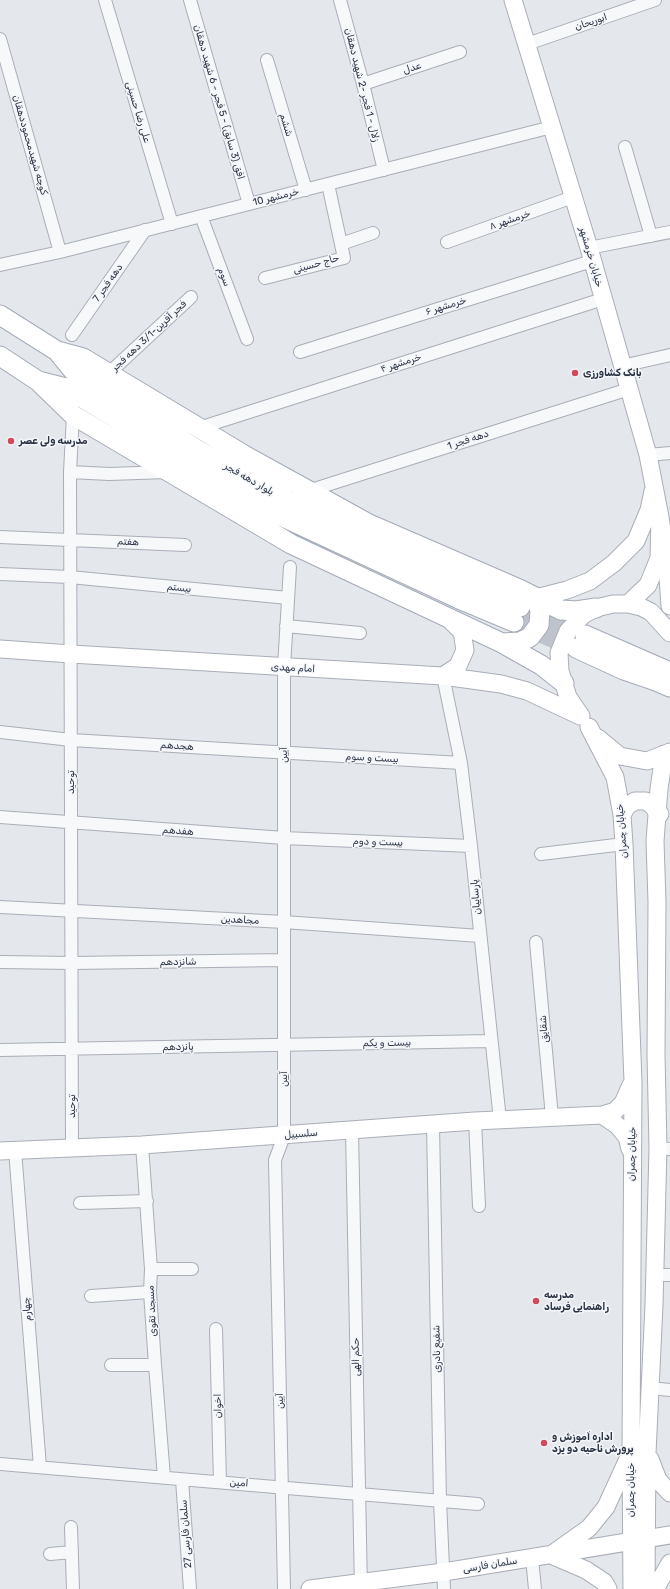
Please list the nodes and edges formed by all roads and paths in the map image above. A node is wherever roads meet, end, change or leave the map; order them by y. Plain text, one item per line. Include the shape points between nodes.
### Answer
1 (105, 0) edge
2 (190, 0) edge
3 (340, 0) edge
4 (513, 0) edge
5 (655, 0) edge
6 (0, 39) edge
7 (527, 44) junction
8 (460, 52) dead end
9 (267, 60) dead end
10 (363, 84) junction
11 (552, 127) junction
12 (625, 147) dead end
13 (384, 170) junction
14 (328, 184) junction
15 (306, 190) junction
16 (573, 197) junction
17 (248, 204) junction
18 (201, 216) junction
19 (172, 224) junction
20 (145, 230) junction
21 (670, 232) edge
22 (373, 233) dead end
23 (651, 236) junction
24 (447, 242) dead end
25 (341, 244) junction
26 (60, 252) junction
27 (590, 254) junction
28 (0, 265) edge
29 (264, 278) dead end
30 (191, 297) dead end
31 (602, 299) junction
32 (0, 316) edge
33 (72, 335) dead end
34 (247, 339) dead end
35 (57, 351) junction
36 (300, 352) dead end
37 (670, 355) edge
38 (0, 356) edge
39 (622, 366) junction
40 (108, 374) junction
41 (38, 381) junction
42 (629, 389) junction
43 (73, 415) junction
44 (199, 428) junction
45 (670, 453) edge
46 (648, 455) junction
47 (70, 472) junction
48 (167, 472) junction
49 (655, 483) junction
50 (308, 491) junction
51 (665, 516) edge
52 (0, 537) edge
53 (70, 539) junction
54 (185, 545) dead end
55 (669, 564) edge
56 (290, 567) dead end
57 (0, 574) edge
58 (70, 577) junction
59 (288, 598) junction
60 (536, 598) junction
61 (628, 604) junction
62 (670, 606) edge
63 (596, 608) junction
64 (449, 619) junction
65 (286, 626) junction
66 (360, 633) dead end
67 (670, 633) edge
68 (580, 642) tunnel mouth
69 (502, 643) junction
70 (0, 649) edge
71 (71, 654) junction
72 (628, 663) junction
73 (284, 667) junction
74 (670, 672) edge
75 (442, 676) junction
76 (564, 683) junction
77 (670, 687) edge
78 (585, 721) junction
79 (0, 732) edge
80 (71, 740) junction
81 (283, 753) junction
82 (667, 753) edge
83 (461, 763) junction
84 (670, 803) edge
85 (622, 815) junction
86 (658, 816) junction
87 (0, 817) edge
88 (71, 823) junction
89 (284, 838) junction
90 (624, 844) junction
91 (472, 846) junction
92 (541, 854) dead end
93 (0, 907) edge
94 (72, 911) junction
95 (284, 922) junction
96 (480, 936) junction
97 (536, 942) dead end
98 (284, 960) junction
99 (0, 962) edge
100 (72, 963) junction
101 (490, 1041) junction
102 (284, 1045) junction
103 (72, 1049) junction
104 (0, 1050) edge
105 (663, 1059) edge
106 (633, 1082) junction
107 (664, 1093) edge
108 (602, 1115) junction
109 (552, 1117) junction
110 (500, 1120) junction
111 (475, 1121) junction
112 (433, 1125) junction
113 (352, 1130) junction
114 (284, 1136) junction
115 (142, 1145) junction
116 (72, 1149) junction
117 (664, 1149) edge
118 (8, 1150) edge
119 (632, 1154) junction
120 (147, 1201) junction
121 (80, 1203) dead end
122 (479, 1206) dead end
123 (151, 1269) junction
124 (192, 1269) dead end
125 (662, 1275) edge
126 (150, 1292) junction
127 (91, 1296) dead end
128 (216, 1329) dead end
129 (112, 1365) dead end
130 (155, 1365) junction
131 (631, 1386) junction
132 (650, 1388) junction
133 (670, 1390) edge
134 (639, 1452) junction
135 (0, 1464) edge
136 (40, 1467) junction
137 (164, 1477) junction
138 (182, 1480) junction
139 (220, 1482) junction
140 (282, 1487) junction
141 (670, 1493) edge
142 (358, 1494) junction
143 (440, 1500) junction
144 (478, 1504) dead end
145 (71, 1527) dead end
146 (670, 1535) edge
147 (639, 1540) junction
148 (72, 1552) junction
149 (50, 1554) dead end
150 (551, 1555) junction
151 (532, 1558) junction
152 (670, 1563) edge
153 (444, 1572) junction
154 (361, 1586) edge
155 (73, 1589) edge
156 (190, 1589) edge
157 (284, 1589) edge
158 (310, 1589) edge
159 (444, 1589) edge
160 (535, 1589) edge
161 (608, 1589) edge
162 (632, 1589) edge
163 (646, 1589) edge
164 (655, 1589) edge

1 - 19 street, علی رضا حسینی
2 - 17 street, افق (3 سابق) - 5 فجر - 6 شهید دهقان
3 - 10 street, زلال - 1 فجر -2 شهید دهقان
4 - 7 main road, خیابان خرمشهر
5 - 7 street, ابوریحان
6 - 26 street, کوچه شهیدمحموددهقان
7 - 11 main road, خیابان خرمشهر
8 - 10 street, عدل
9 - 15 street, ششم
10 - 13 street, زلال - 1 فجر -2 شهید دهقان
11 - 13 street, خرمشهر 10
11 - 16 main road, خیابان خرمشهر
12 - 23 street
13 - 14 street, خرمشهر 10
14 - 15 street, خرمشهر 10
14 - 25 street, حاج حسینی
15 - 17 street, خرمشهر 10
16 - 24 street, خرمشهر ۸
16 - 27 main road, خیابان خرمشهر
17 - 18 street, خرمشهر 10
18 - 19 street, خرمشهر 10
18 - 34 street, سوم
19 - 20 street, خرمشهر 10
20 - 26 street, خرمشهر 10
20 - 33 street, دهه فجر 7
21 - 23 street, خرمشهر ۶
22 - 25 street
23 - 27 street, خرمشهر ۶
25 - 29 street, حاج حسینی via 344,258
26 - 28 street, خرمشهر 10
27 - 31 main road, خیابان خرمشهر
27 - 36 street, خرمشهر ۶
30 - 40 street, فجر آفرین-3/1 دهه فجر
31 - 39 main road, خیابان خرمشهر
31 - 44 street, خرمشهر ۴
32 - 35 main road, بلوار دهه فجر
35 - 40 main road via 83,358
35 - 41 main road, بلوار دهه فجر via 76,374 198,450 288,501 474,588 517,615 459,599 272,512 66,388
37 - 39 street
38 - 41 main road, بلوار دهه فجر
39 - 42 main road, خیابان خرمشهر
40 - 44 main road
41 - 43 main road
42 - 46 main road, خیابان خرمشهر
42 - 50 street, دهه فجر 1
43 - 47 street, توحید
43 - 48 main road
44 - 50 main road
45 - 46 street
46 - 49 main road, خیابان خرمشهر
47 - 48 street
47 - 53 street, توحید
48 - 64 main road via 291,544
49 - 51 main road, خیابان خرمشهر
49 - 60 main road via 636,541 614,563 590,581
50 - 60 main road via 369,524
51 - 55 main road
51 - 61 main road via 659,558 648,585
52 - 53 street, هفتم
53 - 54 street, هفتم
53 - 58 street, توحید
55 - 62 main road
56 - 59 street, آیین
57 - 58 street
58 - 59 street, بیستم
58 - 71 street, توحید
59 - 65 street, آیین
60 - 63 main road via 561,610
60 - 69 main road via 540,611 539,625 530,637 520,642
61 - 63 main road
61 - 67 main road via 651,612
63 - 76 main road via 583,614 568,631 559,653
64 - 69 main road
64 - 75 main road via 462,632 465,650 458,666
65 - 66 street
65 - 73 street, آیین
68 - 72 main road
69 - 76 main road via 540,665
70 - 71 main road, امام مهدی
71 - 73 main road, امام مهدی
71 - 80 street, توحید
72 - 74 main road
72 - 77 main road
73 - 75 main road, امام مهدی
73 - 81 street, آیین
75 - 78 main road, امام مهدی via 502,684 527,691
75 - 83 street, پارساییان
76 - 78 main road via 568,697
78 - 82 main road via 599,739 620,756 647,761
78 - 85 main road, خیابان چمران via 615,777
79 - 80 street, هجدهم
80 - 81 street, هجدهم
80 - 88 street, توحید
81 - 83 street, بیست و سوم
81 - 89 street, آیین
82 - 86 main road, خیابان چمران
83 - 91 street, پارساییان
84 - 86 main road
85 - 86 main road via 627,806 636,801 646,801 654,807
85 - 90 main road, خیابان چمران
86 - 105 main road, خیابان چمران via 655,841
87 - 88 street, هفدهم
88 - 89 street, هفدهم
88 - 94 street, توحید
89 - 91 street, بیست و دوم
89 - 95 street, آیین
90 - 92 street
90 - 106 main road, خیابان چمران
91 - 96 street, پارساییان
93 - 94 street, مجاهدین
94 - 95 street, مجاهدین
94 - 100 street, توحید
95 - 96 street, مجاهدین
95 - 98 street, آیین
96 - 101 street, پارساییان
97 - 109 street, شقایق
98 - 100 street, شانزدهم
98 - 102 street, آیین
99 - 100 street, شانزدهم
100 - 103 street, توحید
101 - 102 street, بیست و یکم
101 - 110 street, پارساییان
102 - 103 street, پانزدهم
102 - 114 street, آیین
103 - 104 street, پانزدهم
103 - 116 street, توحید
105 - 107 main road, خیابان چمران
106 - 108 main road, سلسبیل via 623,1103 615,1111
106 - 119 main road, خیابان چمران
107 - 117 main road, خیابان چمران
108 - 109 main road, سلسبیل
108 - 119 main road via 618,1126 627,1137
109 - 110 main road, سلسبیل
110 - 111 main road, سلسبیل
111 - 112 main road, سلسبیل
111 - 122 street
112 - 113 main road, سلسبیل
112 - 143 street, شفیع نادری
113 - 114 main road, سلسبیل
113 - 142 street, حکم الهی
114 - 115 main road, سلسبیل
114 - 140 street, آیین via 275,1160
115 - 116 main road, سلسبیل
115 - 120 street, مسجد تقوی
116 - 118 main road, سلسبیل
117 - 125 main road, خیابان چمران
118 - 136 street, چهارم
119 - 131 main road, خیابان چمران
120 - 121 street
120 - 123 street, مسجد تقوی
123 - 124 street
123 - 126 street, مسجد تقوی
125 - 132 main road, خیابان چمران
126 - 127 street
126 - 130 street, مسجد تقوی
128 - 139 street, اخوان
129 - 130 street
130 - 137 street, مسجد تقوی
131 - 132 main road
131 - 134 main road, خیابان چمران
132 - 133 street
132 - 134 main road, خیابان چمران
134 - 141 main road
134 - 147 main road, خیابان چمران
134 - 150 main road via 620,1478 606,1507 589,1528
135 - 136 street, امین
136 - 137 street, امین
137 - 138 street, امین
138 - 139 street, امین
138 - 156 street, سلمان فارسی 27
139 - 140 street, امین
140 - 142 street, امین
140 - 157 street, آیین
142 - 143 street, امین
142 - 154 street, حکم الهی
143 - 144 street, امین
143 - 153 street, شفیع نادری
145 - 148 street
146 - 147 main road, سلمان فارسی
147 - 150 main road, سلمان فارسی
147 - 162 main road, خیابان چمران
147 - 163 main road, خیابان چمران
148 - 149 street
148 - 155 street
150 - 151 main road, سلمان فارسی
150 - 161 main road via 586,1570 604,1582
151 - 153 main road, سلمان فارسی
151 - 160 street
152 - 164 main road
153 - 154 main road, سلمان فارسی
153 - 159 street, شفیع نادری
154 - 158 main road, سلمان فارسی

